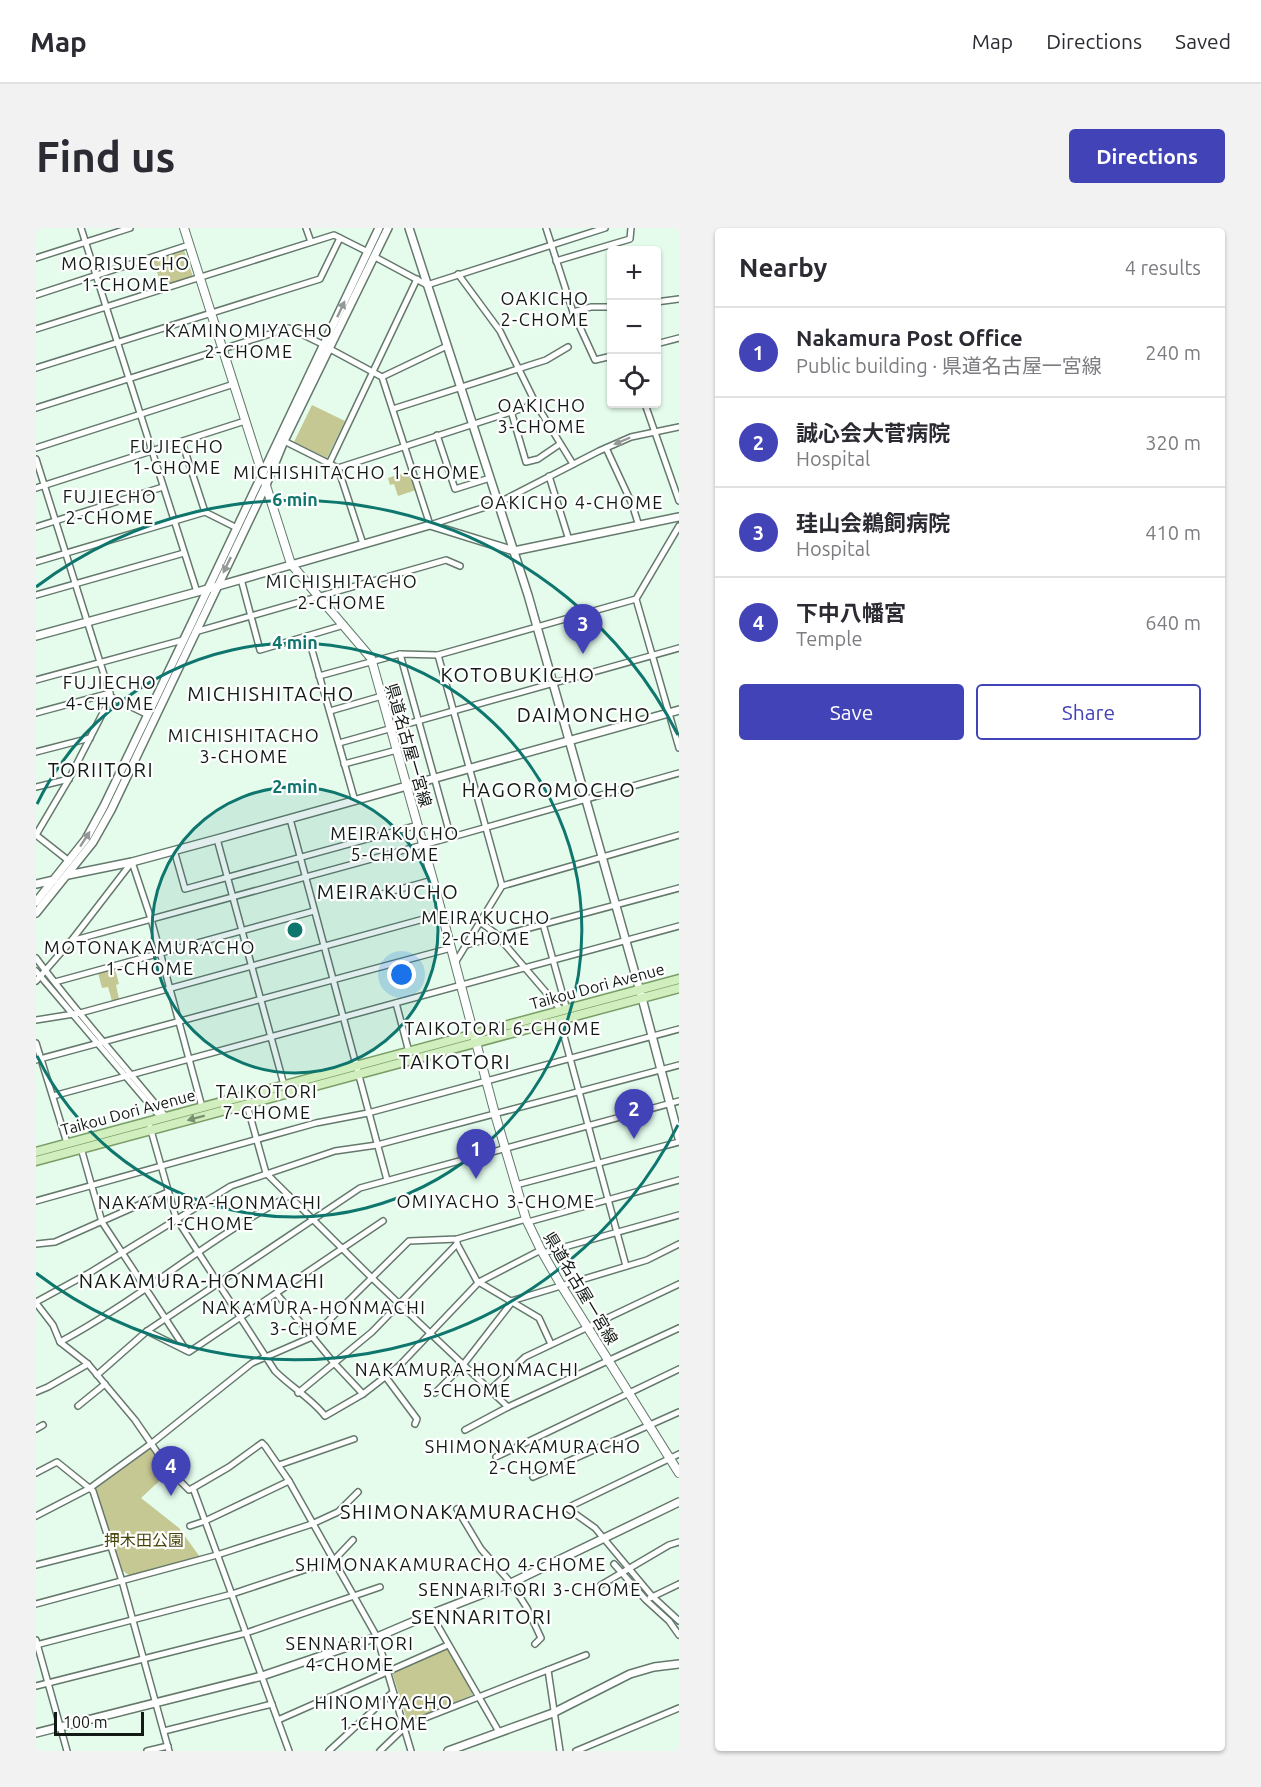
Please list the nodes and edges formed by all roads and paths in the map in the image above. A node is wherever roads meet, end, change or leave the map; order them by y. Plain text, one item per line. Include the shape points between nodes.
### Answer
1 (81, 228) edge
2 (130, 228) edge
3 (184, 228) edge
4 (306, 228) edge
5 (332, 228) edge
6 (379, 228) edge
7 (388, 228) edge
8 (409, 228) edge
9 (546, 228) edge
10 (605, 228) edge
11 (631, 228) edge
12 (337, 236) junction
13 (86, 242) junction
14 (311, 242) junction
15 (189, 245) junction
16 (551, 245) junction
17 (368, 252) junction
18 (375, 257) junction
19 (36, 258) edge
20 (556, 261) junction
21 (458, 274) junction
22 (96, 276) junction
23 (200, 277) junction
24 (417, 279) junction
25 (427, 285) junction
26 (36, 295) edge
27 (679, 299) edge
28 (661, 301) edge
29 (106, 307) junction
30 (607, 307) edge
31 (573, 312) junction
32 (211, 313) junction
33 (36, 329) edge
34 (679, 338) edge
35 (117, 342) junction
36 (661, 343) edge
37 (447, 346) junction
38 (327, 347) junction
39 (568, 347) dead end
40 (222, 349) junction
41 (607, 357) edge
42 (36, 368) edge
43 (518, 369) junction
44 (373, 372) junction
45 (382, 377) junction
46 (129, 378) junction
47 (234, 384) junction
48 (461, 388) junction
49 (536, 404) junction
50 (36, 408) edge
51 (646, 408) edge
52 (393, 409) junction
53 (511, 411) junction
54 (140, 414) junction
55 (245, 421) junction
56 (472, 424) junction
57 (679, 427) edge
58 (655, 433) junction
59 (437, 435) junction
60 (285, 441) junction
61 (182, 442) junction
62 (560, 444) junction
63 (404, 446) junction
64 (36, 448) edge
65 (606, 448) junction
66 (152, 451) junction
67 (36, 459) edge
68 (329, 464) junction
69 (573, 464) junction
70 (338, 468) junction
71 (263, 476) junction
72 (549, 476) junction
73 (490, 478) junction
74 (44, 485) junction
75 (266, 485) junction
76 (164, 487) junction
77 (36, 488) edge
78 (679, 501) edge
79 (498, 503) junction
80 (205, 512) junction
81 (679, 518) edge
82 (56, 521) junction
83 (174, 522) junction
84 (430, 525) junction
85 (679, 525) edge
86 (639, 526) junction
87 (36, 527) edge
88 (237, 528) junction
89 (569, 540) junction
90 (363, 544) junction
91 (514, 551) junction
92 (66, 553) junction
93 (184, 554) junction
94 (36, 562) edge
95 (291, 564) junction
96 (460, 566) dead end
97 (241, 579) junction
98 (75, 584) junction
99 (218, 585) junction
100 (207, 588) junction
101 (197, 592) junction
102 (36, 595) edge
103 (319, 596) junction
104 (636, 599) junction
105 (250, 616) junction
106 (87, 622) junction
107 (344, 626) junction
108 (537, 626) junction
109 (195, 632) junction
110 (36, 636) edge
111 (308, 636) junction
112 (183, 640) junction
113 (679, 648) edge
114 (400, 654) junction
115 (438, 655) junction
116 (652, 655) junction
117 (100, 662) junction
118 (372, 662) junction
119 (319, 676) junction
120 (36, 680) edge
121 (553, 683) junction
122 (111, 695) junction
123 (382, 696) junction
124 (679, 710) edge
125 (330, 711) junction
126 (454, 711) junction
127 (36, 713) edge
128 (669, 713) junction
129 (148, 715) junction
130 (419, 722) junction
131 (391, 729) junction
132 (90, 738) junction
133 (569, 741) junction
134 (339, 743) junction
135 (679, 748) edge
136 (397, 750) junction
137 (36, 752) edge
138 (345, 764) junction
139 (470, 770) junction
140 (679, 773) edge
141 (69, 779) junction
142 (435, 779) junction
143 (36, 787) edge
144 (407, 787) junction
145 (586, 799) junction
146 (355, 801) junction
147 (290, 819) junction
148 (418, 825) junction
149 (487, 828) junction
150 (36, 835) edge
151 (679, 836) edge
152 (452, 838) junction
153 (217, 839) junction
154 (423, 845) junction
155 (174, 850) junction
156 (300, 857) junction
157 (602, 857) junction
158 (69, 861) junction
159 (132, 862) junction
160 (68, 875) junction
161 (227, 877) junction
162 (306, 878) junction
163 (55, 880) junction
164 (433, 880) junction
165 (36, 884) edge
166 (502, 886) junction
167 (679, 888) edge
168 (378, 895) dead end
169 (233, 897) junction
170 (36, 902) edge
171 (616, 905) junction
172 (315, 911) junction
173 (36, 913) edge
174 (442, 914) junction
175 (151, 919) junction
176 (480, 922) junction
177 (543, 924) junction
178 (679, 926) edge
179 (242, 931) junction
180 (498, 936) junction
181 (626, 940) junction
182 (70, 941) junction
183 (466, 945) junction
184 (324, 946) junction
185 (451, 948) junction
186 (160, 953) junction
187 (36, 958) edge
188 (553, 960) junction
189 (455, 963) junction
190 (251, 966) junction
191 (524, 967) junction
192 (45, 971) junction
193 (37, 976) edge
194 (333, 980) junction
195 (679, 980) edge
196 (55, 982) junction
197 (461, 985) junction
198 (170, 988) junction
199 (679, 988) edge
200 (641, 994) junction
201 (261, 999) junction
202 (396, 1003) junction
203 (80, 1012) junction
204 (72, 1014) junction
205 (563, 1014) junction
206 (342, 1017) junction
207 (36, 1020) edge
208 (179, 1022) junction
209 (679, 1029) edge
210 (271, 1036) junction
211 (652, 1037) junction
212 (476, 1040) junction
213 (36, 1043) edge
214 (99, 1043) junction
215 (409, 1052) junction
216 (38, 1059) edge
217 (189, 1059) junction
218 (570, 1059) junction
219 (679, 1065) edge
220 (661, 1070) junction
221 (357, 1071) junction
222 (132, 1074) junction
223 (124, 1076) junction
224 (486, 1082) junction
225 (284, 1085) junction
226 (579, 1092) junction
227 (52, 1096) junction
228 (679, 1101) edge
229 (670, 1103) junction
230 (247, 1105) junction
231 (202, 1107) junction
232 (368, 1113) junction
233 (495, 1114) junction
234 (164, 1118) junction
235 (588, 1125) junction
236 (150, 1126) junction
237 (257, 1140) junction
238 (679, 1140) edge
239 (67, 1143) junction
240 (377, 1146) junction
241 (81, 1148) junction
242 (504, 1148) junction
243 (36, 1152) edge
244 (36, 1161) edge
245 (598, 1163) junction
246 (161, 1167) junction
247 (266, 1173) junction
248 (387, 1180) junction
249 (679, 1180) edge
250 (92, 1185) junction
251 (516, 1185) junction
252 (168, 1192) junction
253 (289, 1197) junction
254 (608, 1199) junction
255 (36, 1201) edge
256 (679, 1215) edge
257 (176, 1218) junction
258 (313, 1220) junction
259 (527, 1220) junction
260 (102, 1221) junction
261 (383, 1221) dead end
262 (617, 1232) junction
263 (457, 1242) junction
264 (36, 1244) edge
265 (679, 1244) edge
266 (342, 1248) junction
267 (122, 1252) junction
268 (542, 1252) junction
269 (198, 1253) junction
270 (626, 1266) junction
271 (372, 1278) junction
272 (480, 1282) junction
273 (218, 1283) junction
274 (679, 1284) edge
275 (561, 1285) junction
276 (145, 1288) junction
277 (276, 1293) junction
278 (512, 1301) junction
279 (36, 1303) edge
280 (400, 1303) junction
281 (241, 1317) junction
282 (166, 1319) junction
283 (588, 1326) junction
284 (679, 1328) edge
285 (147, 1331) junction
286 (429, 1333) junction
287 (312, 1337) junction
288 (60, 1342) junction
289 (551, 1344) junction
290 (187, 1351) junction
291 (267, 1357) junction
292 (609, 1360) junction
293 (334, 1363) junction
294 (88, 1364) junction
295 (463, 1365) junction
296 (679, 1369) edge
297 (97, 1375) junction
298 (385, 1376) junction
299 (105, 1384) junction
300 (490, 1390) junction
301 (36, 1392) edge
302 (629, 1392) junction
303 (298, 1393) junction
304 (435, 1393) dead end
305 (363, 1394) junction
306 (78, 1406) dead end
307 (508, 1407) junction
308 (679, 1412) edge
309 (415, 1424) dead end
310 (43, 1425) dead end
311 (650, 1426) junction
312 (36, 1429) edge
313 (465, 1430) dead end
314 (354, 1439) dead end
315 (152, 1443) junction
316 (679, 1454) edge
317 (496, 1457) dead end
318 (670, 1458) junction
319 (279, 1465) junction
320 (36, 1473) edge
321 (679, 1473) edge
322 (533, 1477) dead end
323 (289, 1481) junction
324 (90, 1488) junction
325 (193, 1488) junction
326 (358, 1492) dead end
327 (679, 1502) edge
328 (457, 1509) dead end
329 (36, 1516) edge
330 (205, 1521) junction
331 (312, 1524) junction
332 (190, 1526) dead end
333 (604, 1539) junction
334 (353, 1540) dead end
335 (679, 1542) edge
336 (111, 1546) junction
337 (217, 1555) junction
338 (334, 1560) junction
339 (614, 1563) dead end
340 (36, 1565) edge
341 (628, 1568) junction
342 (622, 1573) junction
343 (122, 1581) junction
344 (511, 1584) junction
345 (679, 1584) edge
346 (601, 1585) dead end
347 (380, 1587) dead end
348 (232, 1594) junction
349 (354, 1595) junction
350 (652, 1596) junction
351 (646, 1600) junction
352 (36, 1604) edge
353 (431, 1614) junction
354 (134, 1620) junction
355 (679, 1621) edge
356 (671, 1624) junction
357 (246, 1633) junction
358 (679, 1635) edge
359 (377, 1637) junction
360 (36, 1643) edge
361 (535, 1644) dead end
362 (448, 1645) junction
363 (586, 1655) dead end
364 (144, 1659) junction
365 (679, 1664) edge
366 (548, 1670) junction
367 (387, 1672) junction
368 (262, 1676) junction
369 (48, 1683) junction
370 (36, 1686) edge
371 (393, 1692) junction
372 (479, 1697) junction
373 (157, 1703) junction
374 (272, 1704) junction
375 (679, 1708) edge
376 (553, 1713) junction
377 (278, 1720) junction
378 (61, 1727) junction
379 (404, 1727) junction
380 (164, 1731) junction
381 (500, 1732) junction
382 (36, 1733) edge
383 (169, 1749) edge
384 (67, 1751) edge
385 (147, 1751) edge
386 (290, 1751) edge
387 (329, 1751) edge
388 (380, 1751) edge
389 (411, 1751) edge
390 (448, 1751) edge
391 (560, 1751) edge
392 (576, 1751) edge

1 - 13 street
2 - 13 street
3 - 15 main road, 県道名古屋一宮線
4 - 14 street
5 - 12 street
6 - 17 street
7 - 18 street
8 - 25 street
9 - 16 street
10 - 16 street
11 - 20 street via 630,239
12 - 14 street
12 - 17 street
12 - 32 street via 320,279
13 - 19 street
13 - 22 street
14 - 23 street
15 - 22 street
15 - 23 main road, 県道名古屋一宮線
16 - 20 street
16 - 21 street
38 -> 17 street
18 - 24 street
18 - 38 street
20 - 31 street
21 - 25 street
21 - 43 street via 500,330
22 - 26 street
22 - 29 street
23 - 29 street
23 - 32 main road, 県道名古屋一宮線
24 - 25 street
24 - 44 street
25 - 37 street
27 - 28 street
29 - 33 street
29 - 35 street
30 - 31 street
31 - 41 street via 595,360
32 - 35 street
32 - 40 main road, 県道名古屋一宮線
34 - 36 street
35 - 42 street
35 - 46 street
37 - 45 street
37 - 48 street
38 - 40 street via 289,328
38 - 44 street
38 - 60 street
38 - 71 street via 278,438
39 - 43 street via 546,360
40 - 46 street
40 - 47 main road, 県道名古屋一宮線
43 - 48 street
43 - 49 street
44 - 45 street
44 - 68 street
45 - 52 street
46 - 50 street
46 - 54 street
47 - 54 street
47 - 55 main road, 県道名古屋一宮線
48 - 52 street
48 - 56 street
49 - 53 street
49 - 62 street
51 - 58 street
52 - 63 street
53 - 56 street
53 - 62 street via 526,462
54 - 64 street
54 - 66 street
55 - 61 street
55 - 71 main road, 県道名古屋一宮線
56 - 59 street
56 - 73 street
57 - 58 street
58 -> 65 street via 631,437
58 - 78 street
59 - 63 street
59 - 73 street via 455,489
60 - 68 street
60 - 75 street
61 - 66 street
61 - 80 street
62 - 69 street
63 - 70 street
63 - 84 street
65 - 69 street
65 - 86 street
66 - 74 street
66 - 76 street
67 - 74 street
68 - 70 street
69 - 72 street
70 - 90 street
71 - 75 main road, 県道名古屋一宮線
71 - 88 street
72 - 79 street
72 - 89 street
73 - 79 street
74 - 77 street
74 - 82 street
75 - 95 main road, 県道名古屋一宮線
75 -> 99 street
76 - 82 street
76 - 83 street
79 - 84 street
79 - 91 street
80 - 83 street
80 - 88 street
81 - 86 street
82 - 87 street
82 - 92 street
83 - 92 street
83 - 93 street
84 - 90 street
84 - 91 street
85 - 104 street
86 - 89 street
88 - 100 street
89 - 91 street
90 - 95 street
91 - 108 street
92 - 94 street
92 - 98 street
93 - 98 street
93 - 101 street
95 - 97 street
95 - 103 main road, 県道名古屋一宮線
96 - 103 street via 446,560
97 - 99 street
97 - 105 street
98 - 102 street
98 - 106 street
99 - 100 street
99 - 109 street
100 - 101 street
100 - 112 street
101 - 106 street
103 - 105 street
103 - 107 main road, 県道名古屋一宮線
104 - 108 street
104 - 116 street
105 - 109 street
105 - 111 street via 260,650
106 - 110 street
106 - 117 street
107 - 111 street
107 - 118 main road, 県道名古屋一宮線
108 - 115 street
108 - 121 street
109 - 160 street via 111,810
111 - 119 street
112 - 117 street
112 - 129 street
113 - 116 street
114 - 115 street
114 - 118 street
114 - 130 street
115 - 126 street
116 - 121 street
116 - 128 street
117 - 120 street
117 - 122 street
118 - 119 street
118 - 123 main road, 県道名古屋一宮線
119 - 125 street
121 - 126 street
121 - 133 street
122 - 127 street
122 - 129 street
122 - 132 street
123 - 125 street
123 - 131 main road, 県道名古屋一宮線
124 - 128 street
125 - 134 street
126 - 130 street
126 - 139 street
128 - 133 street
128 - 135 street
158 -> 129 street via 104,806
130 - 131 street
130 - 142 street
131 - 134 street
131 - 136 main road, 県道名古屋一宮線
132 - 137 street
132 - 141 street
133 - 139 street
133 - 145 street
134 - 138 street
136 - 138 street
136 - 144 main road, 県道名古屋一宮線
138 - 146 street
139 - 142 street
139 - 149 street
140 - 145 street
141 - 143 street
141 - 150 street
142 - 144 street
142 - 152 street
144 - 146 street
144 - 148 main road, 県道名古屋一宮線
145 - 149 street
145 - 157 street
146 - 147 street
147 - 153 street
147 - 156 street
148 - 154 main road, 県道名古屋一宮線
148 - 156 street
149 - 152 street
149 - 166 street
150 - 158 street
151 - 157 street
152 - 154 street
153 - 155 street
153 - 161 street
154 - 162 street
154 - 164 main road, 県道名古屋一宮線
155 - 159 street
155 - 161 street via 185,889
156 - 161 street
156 - 162 street
157 - 166 street
157 - 171 street
158 - 163 street
159 - 160 street
159 - 175 street
159 - 182 street
160 - 163 street
160 - 173 street
161 - 169 street
162 - 169 street
162 - 172 street
163 - 165 street
163 - 170 street
164 - 168 street
164 - 174 main road, 県道名古屋一宮線
166 - 176 street
167 - 171 street
169 - 175 street
169 - 179 street
171 - 177 street
171 - 181 street
172 - 179 street
172 - 184 street
174 - 184 street
174 - 185 main road, 県道名古屋一宮線
175 - 182 street
175 - 186 street
176 - 180 street
176 - 183 street
177 - 180 street
177 - 188 street
178 - 181 street
179 - 186 street
179 - 190 street
180 - 183 street
180 - 191 street
181 - 188 street
181 - 200 street
182 - 192 street
183 - 189 street
184 - 190 street
184 - 194 street
185 - 189 main road, 県道名古屋一宮線
185 - 194 street
186 - 196 street
186 - 198 street
187 - 192 street
188 - 191 street
188 - 205 street
189 - 197 main road, 県道名古屋一宮線
190 - 198 street
190 - 201 street
191 - 197 street
191 - 205 street
192 - 193 street
192 - 196 street
193 - 204 street
194 - 201 street
194 - 206 street
195 - 200 main road, Taikou Dori Avenue
196 - 203 street
197 - 202 street
197 - 212 main road, 県道名古屋一宮線
198 - 203 street
198 - 208 street
199 - 200 main road, Taikou Dori Avenue
200 - 205 main road, Taikou Dori Avenue
200 - 205 main road, Taikou Dori Avenue
200 - 211 street
201 - 208 street
201 - 210 street
202 - 206 street
202 - 215 street
203 - 204 street
203 - 214 street
204 - 207 street
204 - 214 street
205 - 212 main road, Taikou Dori Avenue
205 - 218 street
206 - 210 street
206 - 221 street
208 - 214 street
208 - 217 street
209 - 211 street
210 - 217 street
210 - 225 street
211 - 218 street
211 - 220 street
212 - 215 main road, Taikou Dori Avenue
212 - 221 main road, Taikou Dori Avenue
212 - 224 main road, 県道名古屋一宮線
213 - 216 street
214 - 216 street
214 - 222 street
214 - 223 street
215 - 221 main road, Taikou Dori Avenue
216 - 227 street
217 - 222 street
217 - 231 street
218 - 224 street
218 - 226 street
219 - 220 street
220 - 226 street
220 - 229 street
221 - 225 main road, Taikou Dori Avenue
221 - 230 main road, Taikou Dori Avenue
221 - 232 street
222 - 223 street
222 - 234 street
223 - 227 street
223 - 234 street
224 - 232 street
224 - 233 main road, 県道名古屋一宮線
225 - 231 main road, Taikou Dori Avenue
226 - 233 street
226 - 235 street
227 - 239 street
228 - 229 street
229 - 235 street
229 - 238 street
230 -> 236 main road, Taikou Dori Avenue
230 - 237 street
231 - 234 main road, Taikou Dori Avenue
232 - 237 street
232 - 240 street
233 - 240 street
233 - 242 main road, 県道名古屋一宮線
234 - 236 main road, Taikou Dori Avenue
235 - 242 street
235 - 245 street
236 - 239 main road, Taikou Dori Avenue
236 - 241 main road, Taikou Dori Avenue
236 - 246 street
237 - 246 street
237 - 247 street
238 - 245 street
239 - 243 main road, Taikou Dori Avenue
240 - 247 street via 335,1151
240 - 248 street
241 - 244 main road, Taikou Dori Avenue
241 - 250 street
242 - 248 street
242 - 251 main road, 県道名古屋一宮線
245 - 251 street
245 - 254 street
246 - 250 street
246 - 252 street
247 - 253 street
247 - 257 street via 231,1186
248 - 258 street via 360,1188
249 - 254 street
250 - 255 street
250 - 260 street
251 - 259 main road, 県道名古屋一宮線
252 - 257 street
252 - 260 street
253 - 258 street
253 - 269 street
254 - 259 street
254 - 262 street
256 - 262 street
257 - 267 street
257 - 269 street
258 - 266 street
258 - 273 street
259 - 263 street
259 - 268 main road, 県道名古屋一宮線
260 - 264 street via 55,1242
260 - 267 street
261 - 266 street
262 - 268 street
262 - 270 street
263 - 271 street via 409,1241
263 - 272 street
263 - 280 street
265 - 270 street
266 - 271 street
266 - 277 street
267 - 276 street
267 - 279 street
268 - 272 street
268 - 275 main road, 県道名古屋一宮線
269 - 273 street
269 - 276 street
270 - 275 street
271 - 280 street
271 - 287 street
272 - 278 street
272 - 286 street
273 - 281 street
273 - 282 street
274 - 283 street
275 - 278 street
275 - 283 main road, 県道名古屋一宮線
276 - 282 street
276 - 288 street
277 - 281 street
277 - 287 street
278 - 289 street via 539,1318
278 - 295 street
279 - 288 street
280 - 286 street
280 - 293 street
281 - 290 street
281 - 291 street
282 - 285 street
282 - 290 street
283 - 289 street
283 - 292 main road, 県道名古屋一宮線
284 - 292 street
285 - 290 street
285 - 297 street
286 - 295 street
286 - 298 street
287 - 291 street
287 - 293 street
288 - 294 street
289 - 300 street via 525,1357
291 - 303 street via 275,1371
291 - 315 street via 252,1363
292 - 302 main road, 県道名古屋一宮線
292 - 307 street
293 - 303 street
293 - 305 street
294 - 297 street
294 - 301 street
295 - 300 street
295 - 304 street
296 - 302 street
297 - 299 street
298 - 305 street
298 - 309 street via 417,1419
299 - 306 street
299 - 315 street
300 - 307 street
302 - 311 main road, 県道名古屋一宮線
302 - 317 street
303 - 305 street via 325,1416
307 - 313 street
308 - 311 street
310 - 312 street
311 - 318 main road, 県道名古屋一宮線
311 - 322 street
314 - 319 street
315 - 324 street
315 - 325 street via 170,1471 189,1490
316 - 318 street
318 - 321 main road, 県道名古屋一宮線
318 - 333 street via 567,1508
319 - 323 street
319 - 325 street via 262,1443
320 - 324 street via 57,1462
323 - 330 street
323 - 331 street
324 - 329 street
324 - 336 street
325 - 330 street
326 - 331 street via 338,1512
327 - 333 street
328 - 344 street via 481,1550
330 - 332 street
330 - 337 street
331 - 337 street
331 - 338 street
333 - 341 street
333 - 344 street
334 - 338 street
335 - 341 street
336 - 340 street
336 - 343 street
337 - 343 street
337 - 348 street
338 - 348 street
338 - 349 street
339 - 342 street
341 - 342 street
341 - 350 street
342 - 346 street
342 - 351 street
343 - 352 street
343 - 354 street
344 - 353 street
344 - 361 street via 541,1638
345 - 350 street
347 - 349 street
348 - 354 street
348 - 357 street
349 - 357 street
349 - 359 street
350 - 351 street
350 - 355 street
351 - 356 street
353 - 359 street
353 - 362 street
354 - 360 street
354 - 364 street
355 - 356 street
356 - 358 street
357 - 364 street
357 - 368 street
359 - 367 street
359 - 368 street
360 - 369 street
362 - 367 street
362 - 372 street
363 - 366 street
364 - 369 street
364 - 373 street
365 - 376 street via 630,1674
366 - 372 street
366 - 376 street
367 - 371 street
367 - 377 street
368 - 373 street
368 - 374 street
369 - 370 street
369 - 378 street
371 - 379 street
371 - 387 street
372 - 379 street
372 - 381 street
373 - 378 street
373 - 380 street
374 - 377 street
374 - 380 street
375 - 392 street
376 - 381 street
376 - 391 street
377 - 386 street
378 - 382 street
378 - 384 street
379 - 388 street
379 - 389 street
380 - 383 street
381 - 390 street
383 - 385 street

